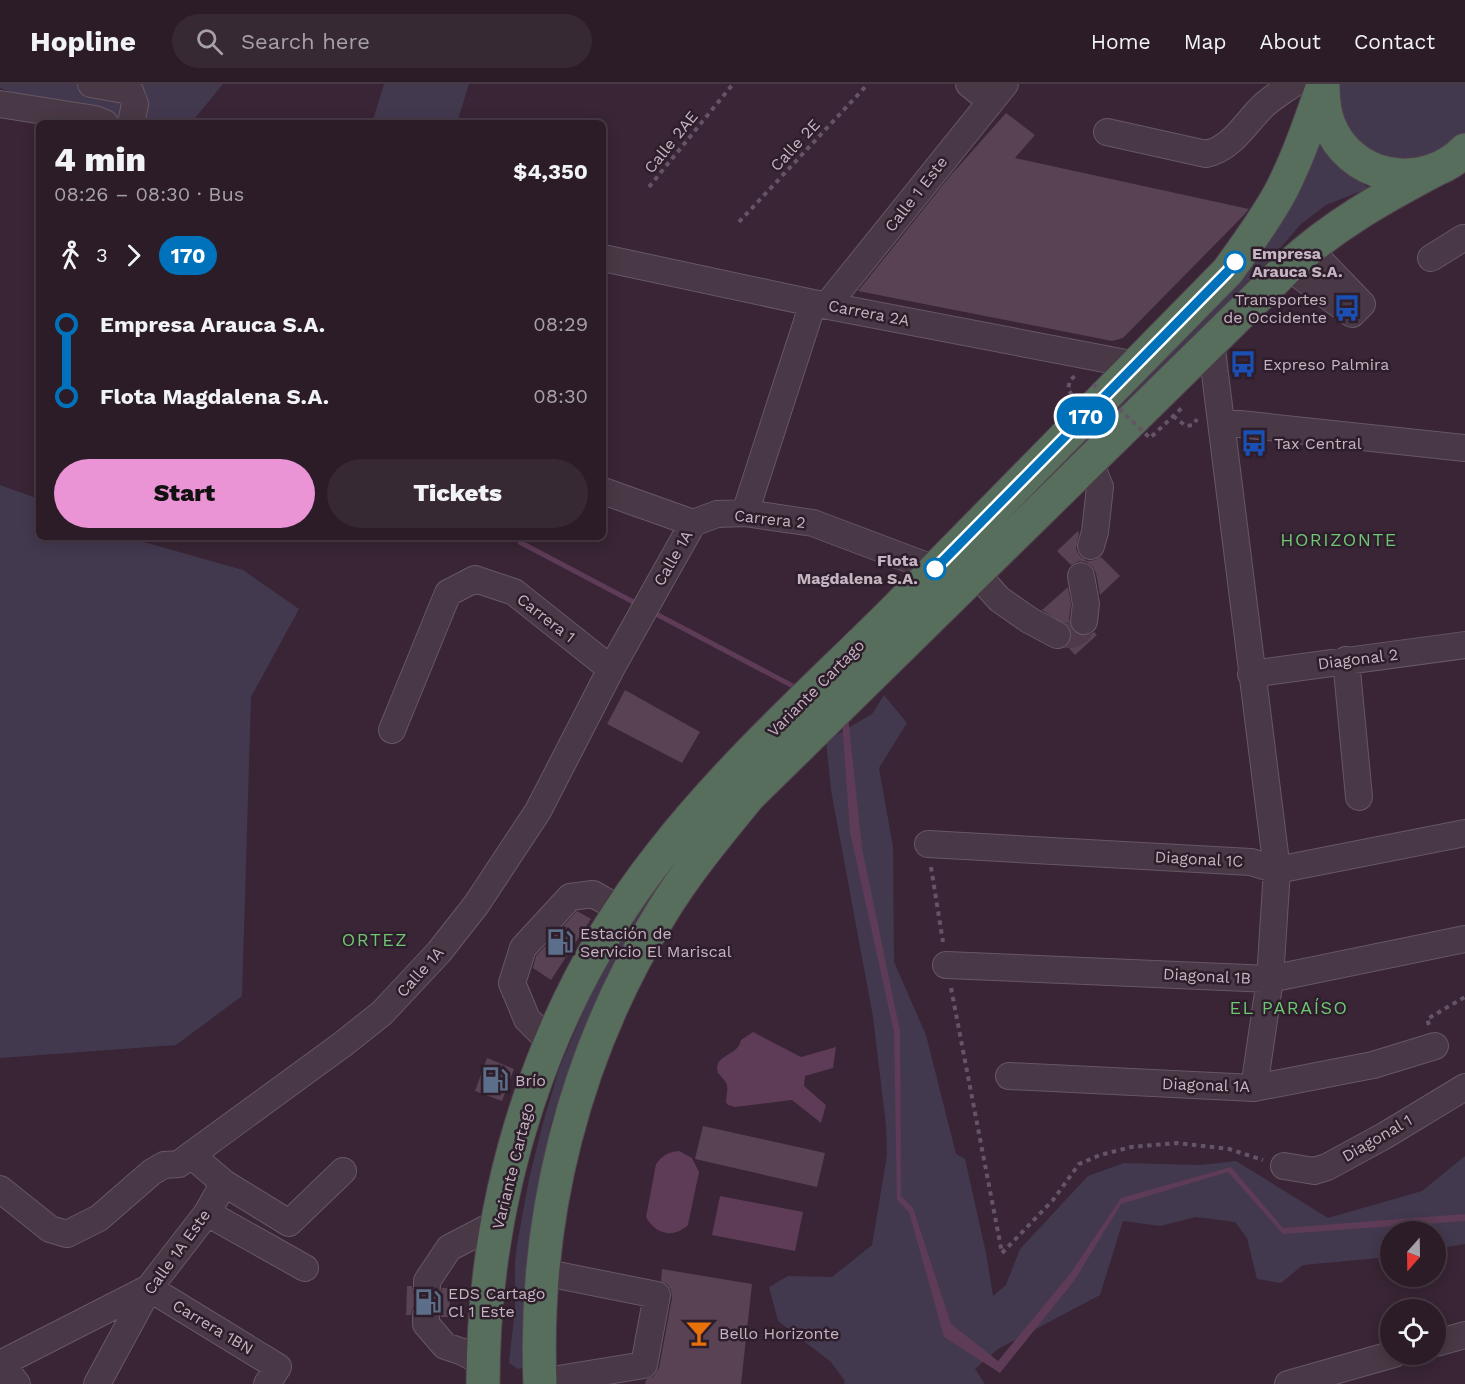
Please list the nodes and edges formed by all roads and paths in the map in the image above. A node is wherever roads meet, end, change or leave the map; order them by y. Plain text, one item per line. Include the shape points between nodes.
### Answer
1 (91, 84) edge
2 (733, 84) edge
3 (868, 84) edge
4 (969, 84) edge
5 (1293, 84) edge
6 (1323, 84) edge
7 (997, 92) edge
8 (0, 104) edge
9 (98, 120) edge
10 (132, 120) edge
11 (1107, 132) dead end
12 (1465, 150) edge
13 (1435, 170) junction
14 (649, 187) dead end
15 (739, 222) dead end
16 (1465, 238) edge
17 (1431, 258) dead end
18 (606, 259) edge
19 (821, 303) junction
20 (1211, 342) junction
21 (1136, 365) junction
22 (1093, 384) dead end
23 (1184, 406) dead end
24 (1221, 422) junction
25 (1465, 448) edge
26 (1089, 460) junction
27 (606, 492) edge
28 (745, 513) junction
29 (693, 523) junction
30 (1091, 546) dead end
31 (935, 569) junction
32 (976, 573) junction
33 (1081, 576) dead end
34 (1084, 621) dead end
35 (1057, 635) dead end
36 (1465, 645) edge
37 (1346, 660) junction
38 (611, 669) junction
39 (1251, 674) junction
40 (836, 690) junction
41 (807, 717) junction
42 (392, 730) dead end
43 (1359, 797) dead end
44 (1465, 833) edge
45 (928, 844) joint
46 (1277, 870) junction
47 (621, 910) junction
48 (1465, 939) edge
49 (946, 965) junction
50 (1270, 979) junction
51 (1465, 997) edge
52 (551, 1043) junction
53 (1435, 1046) joint
54 (1009, 1076) dead end
55 (1465, 1087) edge
56 (1254, 1088) junction
57 (191, 1155) junction
58 (1284, 1166) joint
59 (343, 1171) dead end
60 (224, 1183) junction
61 (0, 1189) edge
62 (207, 1213) junction
63 (497, 1223) junction
64 (305, 1268) dead end
65 (542, 1272) junction
66 (427, 1287) dead end
67 (149, 1288) junction
68 (426, 1316) dead end
69 (1465, 1335) edge
70 (1446, 1340) edge
71 (1380, 1358) edge
72 (0, 1364) edge
73 (273, 1375) edge
74 (490, 1377) edge
75 (106, 1381) edge
76 (540, 1383) edge
77 (17, 1384) edge
78 (1288, 1384) edge

1 - 10 street via 130,92 135,104
2 - 14 path, Calle 2AE
3 - 15 path, Calle 2E
4 - 7 street
5 - 11 street via 1264,105 1228,145 1215,152 1206,154
6 - 13 highway via 1325,110 1333,134 1355,159 1369,168 1402,176
6 - 21 highway, Variante Cartago via 1303,142 1257,231 1228,271
7 - 19 street, Calle 1 Este
8 - 9 street
12 - 13 highway, Variante Cartago
13 - 20 highway, Variante Cartago via 1345,220 1298,257
16 - 17 street
18 - 19 street, Carrera 2A
19 - 21 street, Carrera 2A
19 - 28 street
20 - 24 street
20 - 26 highway, Variante Cartago
21 - 31 highway, Variante Cartago
22 - 23 path, bridge via 1150,438
24 - 25 street
24 - 39 street
26 - 30 street via 1100,487
26 - 32 highway, Variante Cartago
27 - 29 street
28 - 29 street, Carrera 2 via 717,514
28 - 31 street, Carrera 2 via 813,523
29 - 38 street, Calle 1A
31 - 40 highway, Variante Cartago
32 - 35 street via 999,599
32 - 40 highway, Variante Cartago
33 - 34 street via 1086,604
36 - 37 street, Diagonal 2
37 - 39 street, Diagonal 2
37 - 43 street
38 - 42 street, Carrera 1 via 514,592 475,579 448,593
38 - 57 street, Calle 1A via 538,811 476,905 439,952 382,1013
39 - 46 street
40 - 41 highway, Variante Cartago
41 - 47 highway, Variante Cartago via 712,794 662,852
41 - 65 highway, Variante Cartago via 688,872 632,964 597,1040 567,1131
44 - 46 street, Diagonal 1C
45 - 46 street, Diagonal 1C via 1251,861
45 - 49 path
46 - 50 street
47 - 52 highway, Variante Cartago via 576,988
47 - 52 street via 593,894 570,897 523,948 512,983 527,1019
48 - 50 street, Diagonal 1B
49 - 50 street, Diagonal 1B
49 - 58 path via 1002,1252 1053,1200 1079,1164 1113,1151 1177,1143 1229,1149
50 - 56 street
51 - 53 path via 1427,1019
52 - 63 highway, Variante Cartago via 519,1131
53 - 56 street, Diagonal 1A via 1373,1065
54 - 56 street, Diagonal 1A
55 - 58 street, Diagonal 1 via 1327,1167 1314,1171
57 - 60 street
57 - 61 street, Calle 1A via 179,1164 164,1165 152,1172 99,1218 67,1234 50,1229
59 - 60 street via 289,1223
60 - 62 street, Calle 1A Este
62 - 64 street
62 - 67 street, Calle 1A Este
63 - 66 street via 449,1248
63 - 74 highway, Variante Cartago via 485,1316 502,1344
65 - 76 highway, Variante Cartago
65 - 76 street via 657,1295 644,1365
67 - 72 street
67 - 73 street, Carrera 1BN
67 - 75 street, Calle 1A Este
68 - 74 street via 426,1324 445,1346 464,1352
69 - 70 street
71 - 78 street
72 - 77 street

